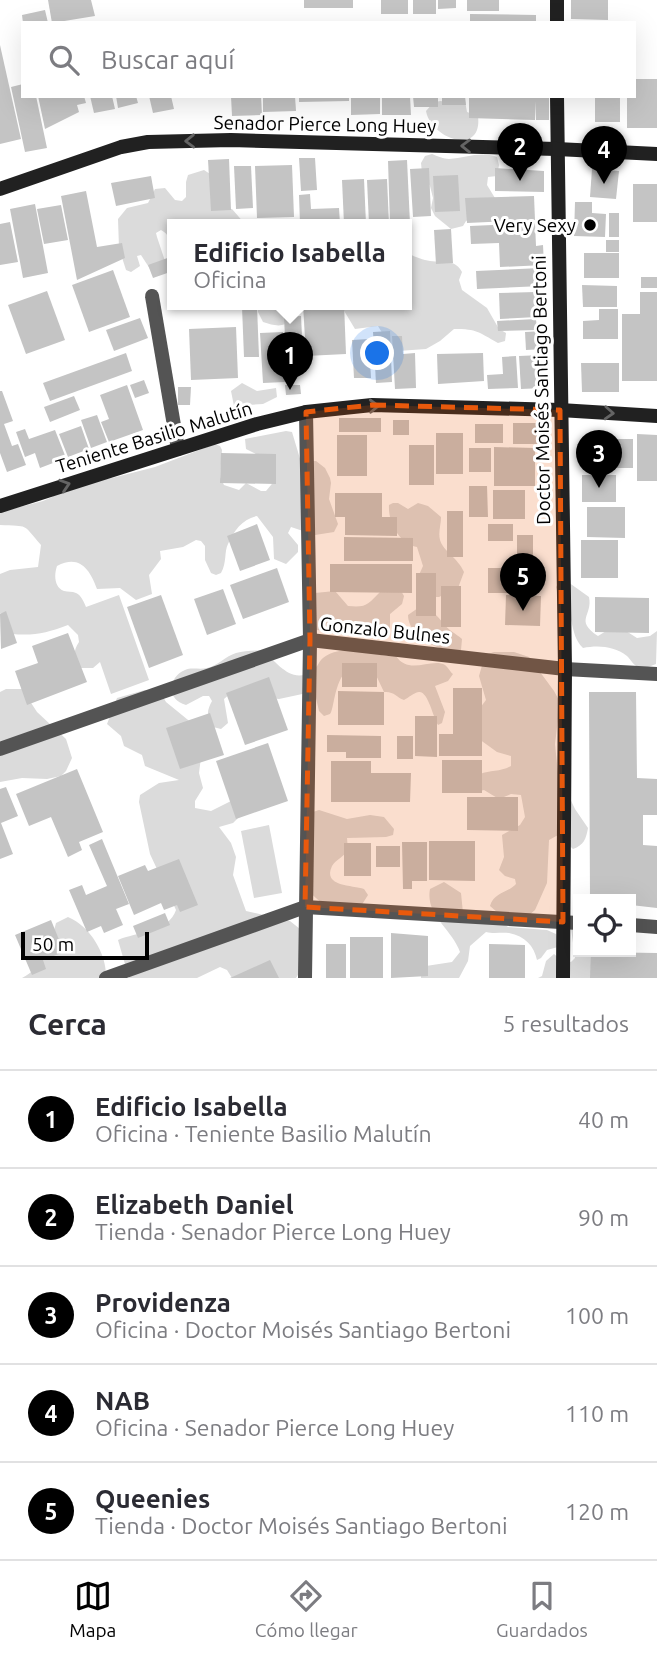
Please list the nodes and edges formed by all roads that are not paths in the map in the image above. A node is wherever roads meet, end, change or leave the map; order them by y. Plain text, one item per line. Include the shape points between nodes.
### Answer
1 (557, 0) edge
2 (557, 21) edge
3 (557, 98) edge
4 (557, 149) junction
5 (657, 155) edge
6 (0, 189) edge
7 (152, 296) dead end
8 (560, 410) junction
9 (306, 412) junction
10 (657, 416) edge
11 (177, 449) junction
12 (0, 506) edge
13 (310, 640) junction
14 (565, 669) junction
15 (657, 674) edge
16 (0, 748) edge
17 (305, 907) junction
18 (571, 922) edge
19 (636, 925) edge
20 (657, 927) edge
21 (106, 978) edge
22 (305, 978) edge
23 (563, 978) edge

1 - 2 street
3 - 4 street, Doctor Moisés Santiago Bertoni
4 - 5 street, Senador Pierce Long Huey
4 -> 6 street, Senador Pierce Long Huey via 148,142
4 - 8 street, Doctor Moisés Santiago Bertoni
7 - 11 street
9 -> 8 street, Teniente Basilio Malutín via 372,405
8 -> 10 street, Teniente Basilio Malutín
8 - 14 street, Doctor Moisés Santiago Bertoni
9 - 11 street, Teniente Basilio Malutín
9 - 13 street
12 -> 11 street, Teniente Basilio Malutín
13 - 14 street, Gonzalo Bulnes
13 - 16 street, Gonzalo Bulnes
13 - 17 street
14 - 15 street, Gonzalo Bulnes
14 - 18 street, Doctor Moisés Santiago Bertoni
17 - 18 street
17 - 21 street
17 - 22 street
18 - 23 street, Doctor Moisés Santiago Bertoni
19 - 20 street

